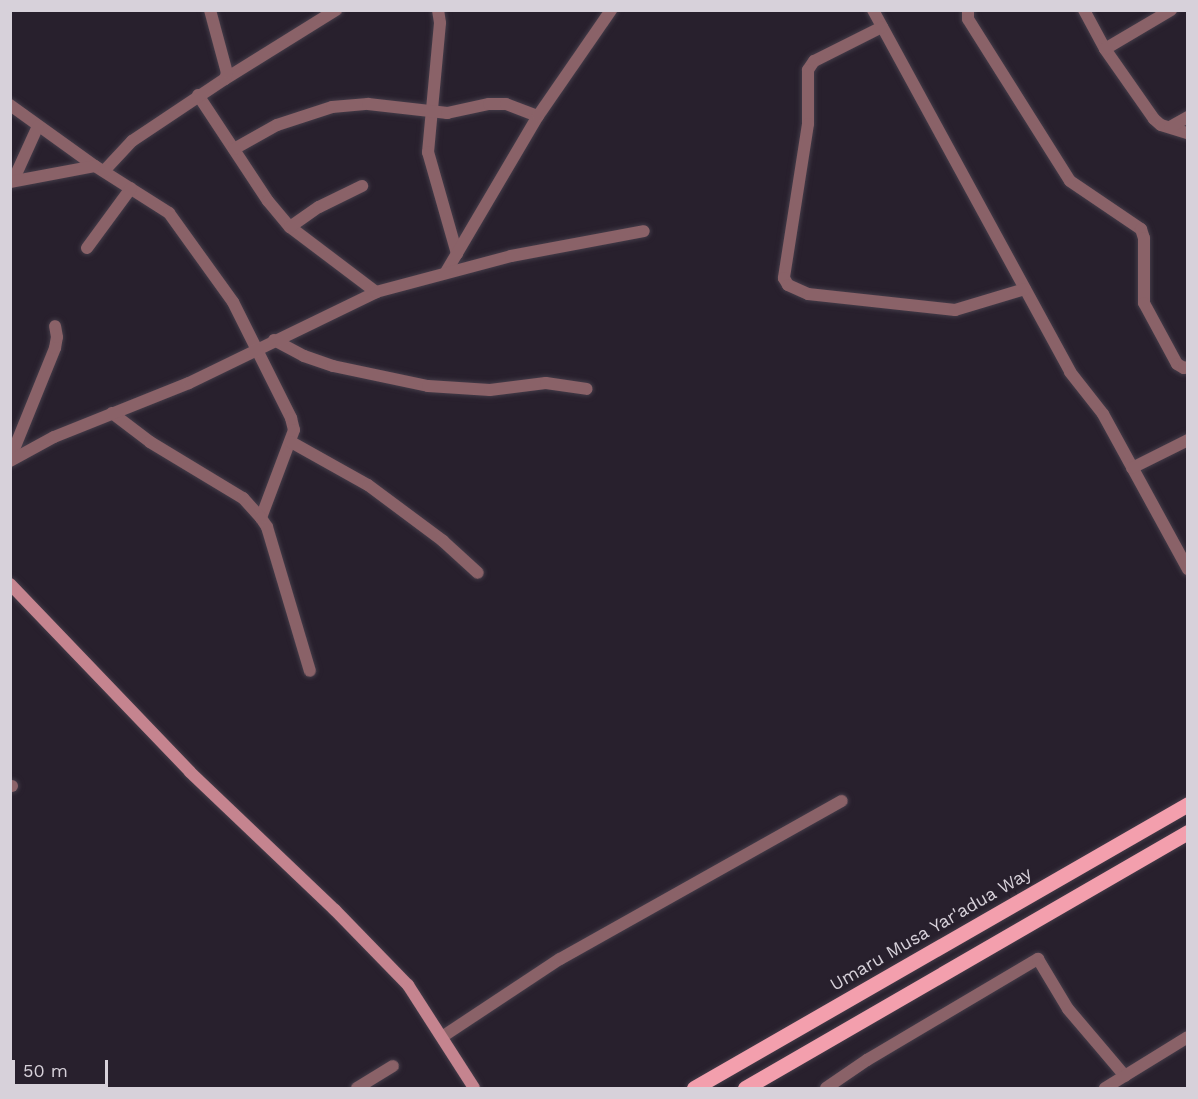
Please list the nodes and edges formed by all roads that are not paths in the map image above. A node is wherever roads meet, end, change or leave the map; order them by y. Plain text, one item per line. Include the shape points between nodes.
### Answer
1 (210, 10) edge
2 (336, 10) edge
3 (438, 10) edge
4 (611, 10) edge
5 (873, 10) edge
6 (968, 10) edge
7 (1084, 10) edge
8 (1171, 10) edge
9 (882, 27) junction
10 (1105, 49) junction
11 (225, 79) junction
12 (198, 95) junction
13 (10, 105) edge
14 (433, 111) junction
15 (538, 116) junction
16 (1188, 117) edge
17 (38, 126) junction
18 (1170, 127) junction
19 (1188, 133) edge
20 (234, 149) junction
21 (100, 168) junction
22 (12, 181) edge
23 (362, 186) dead end
24 (131, 188) junction
25 (290, 227) junction
26 (644, 231) dead end
27 (87, 248) dead end
28 (457, 254) junction
29 (446, 272) junction
30 (1025, 289) junction
31 (376, 292) junction
32 (55, 326) dead end
33 (274, 340) junction
34 (256, 349) junction
35 (1188, 367) edge
36 (587, 389) dead end
37 (112, 413) junction
38 (1188, 440) edge
39 (291, 442) junction
40 (10, 460) edge
41 (1132, 468) junction
42 (261, 518) junction
43 (1188, 569) edge
44 (478, 573) dead end
45 (10, 585) edge
46 (310, 671) dead end
47 (843, 801) dead end
48 (1188, 804) edge
49 (1188, 832) edge
50 (442, 1037) junction
51 (1188, 1037) edge
52 (393, 1066) dead end
53 (1125, 1076) junction
54 (357, 1089) edge
55 (474, 1089) edge
56 (694, 1089) edge
57 (745, 1089) edge
58 (826, 1089) edge
59 (1105, 1089) edge

1 - 11 street via 227,73
2 - 11 street
3 - 14 street
4 - 15 street
5 - 9 street
6 - 35 street via 968,19 1070,181 1141,229 1144,303 1177,364
7 - 10 street
8 - 10 street
9 - 30 street
9 - 30 street via 814,62 808,70 808,124 784,278 788,285 808,294 955,310
10 - 18 street via 1154,119
11 - 12 street
12 - 20 street
12 - 21 street
13 - 17 street
14 - 15 street via 506,104
14 - 20 street via 368,104 332,107 277,125
14 - 28 street via 428,152
15 - 28 street
16 - 18 street
17 - 21 street
17 - 22 street
18 - 19 street
20 - 25 street
21 - 22 street
21 - 24 street
23 - 25 street via 319,207
24 - 27 street
24 - 34 street via 169,213 233,302
25 - 31 street
26 - 29 street
28 - 29 street
29 - 31 street
30 - 41 street via 1077,384 1103,414
31 - 33 street
32 - 40 street via 55,348
33 - 34 street
33 - 36 street via 333,366 428,386 490,390 546,383
34 - 37 street via 189,383
34 - 39 street via 291,418
37 - 40 street
37 - 42 street via 150,442 243,498
38 - 41 street
39 - 42 street
39 - 44 street via 369,485
41 - 43 street
42 - 46 street
45 - 50 street via 190,772 408,985
47 - 50 street via 560,959
48 - 56 main road, Umaru Musa Yar'adua Way
49 - 57 main road
50 - 55 street
51 - 53 street
52 - 54 street
53 - 58 street via 1068,1009 1038,959 867,1060
53 - 59 street

